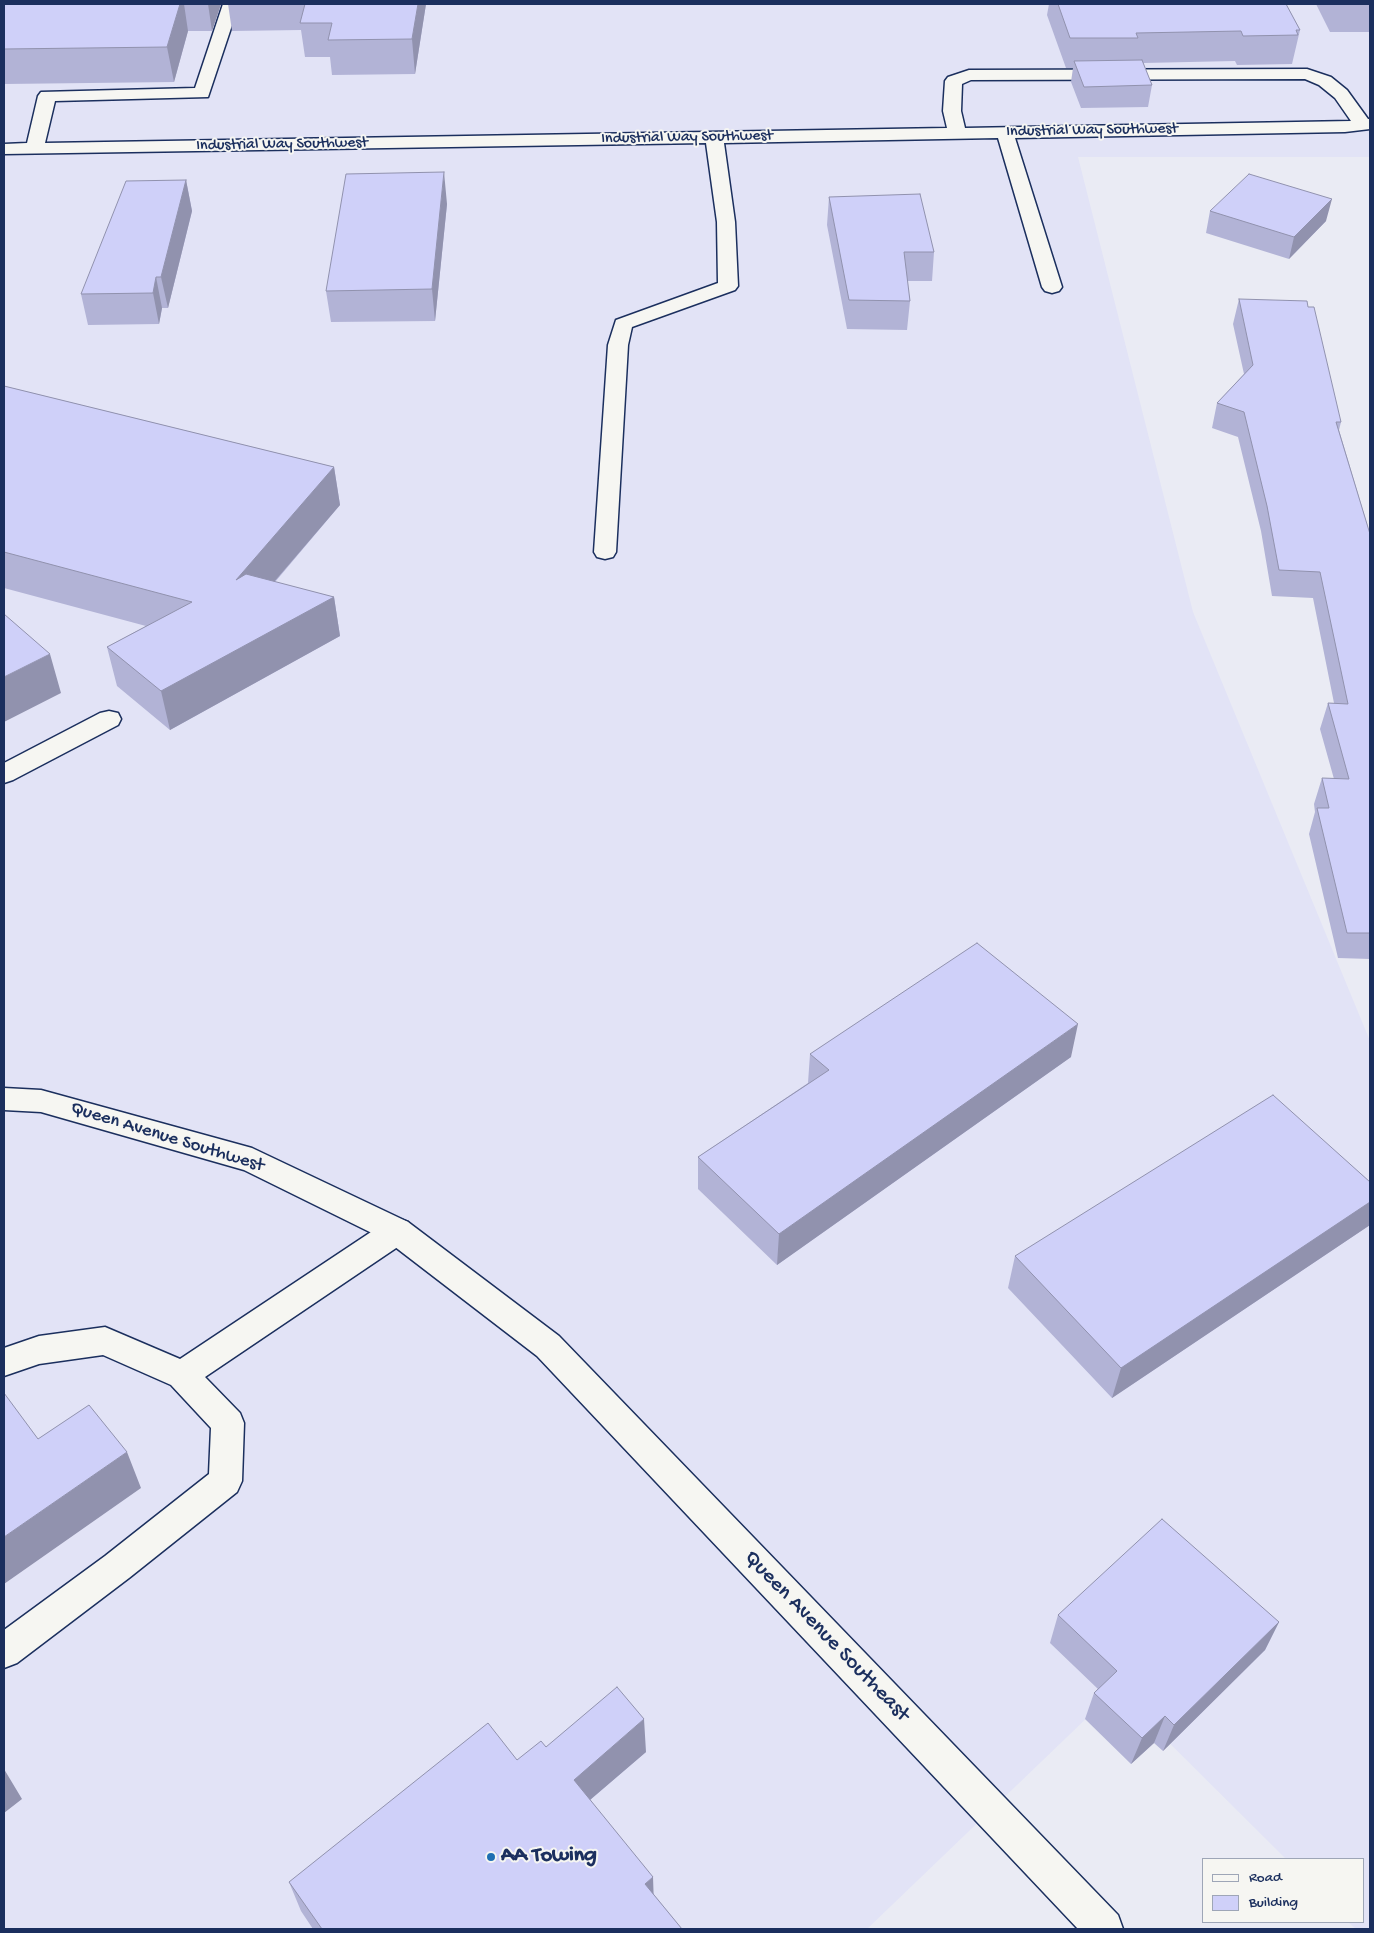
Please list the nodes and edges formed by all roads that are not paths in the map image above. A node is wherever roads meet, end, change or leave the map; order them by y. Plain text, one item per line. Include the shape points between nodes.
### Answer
1 (231, 4) edge
2 (1367, 125) edge
3 (958, 133) junction
4 (1005, 133) junction
5 (714, 138) junction
6 (4, 149) edge
7 (35, 149) junction
8 (1052, 287) dead end
9 (605, 552) dead end
10 (109, 719) dead end
11 (4, 774) edge
12 (4, 1099) edge
13 (397, 1231) junction
14 (548, 1346) joint
15 (4, 1362) edge
16 (182, 1375) junction
17 (4, 1651) edge
18 (1104, 1929) edge

1 - 7 street via 202,93 47,96
2 - 3 street via 1341,94 1325,81 1307,74 969,75 954,81 952,111
2 - 4 street, Industrial Way Southwest
3 - 4 street, Industrial Way Southwest
3 - 5 street, Industrial Way Southwest
4 - 8 street
5 - 7 street, Industrial Way Southwest
5 - 9 street via 726,222 728,286 623,324 618,345
6 - 7 street, Industrial Way Southwest
10 - 11 street
12 - 13 street, Queen Avenue Southwest via 41,1101 252,1160
13 - 14 street, Queen Avenue Southwest
13 - 16 street
14 - 18 street, Queen Avenue Southeast
15 - 16 street via 39,1350 104,1341
16 - 17 street via 228,1423 225,1481

